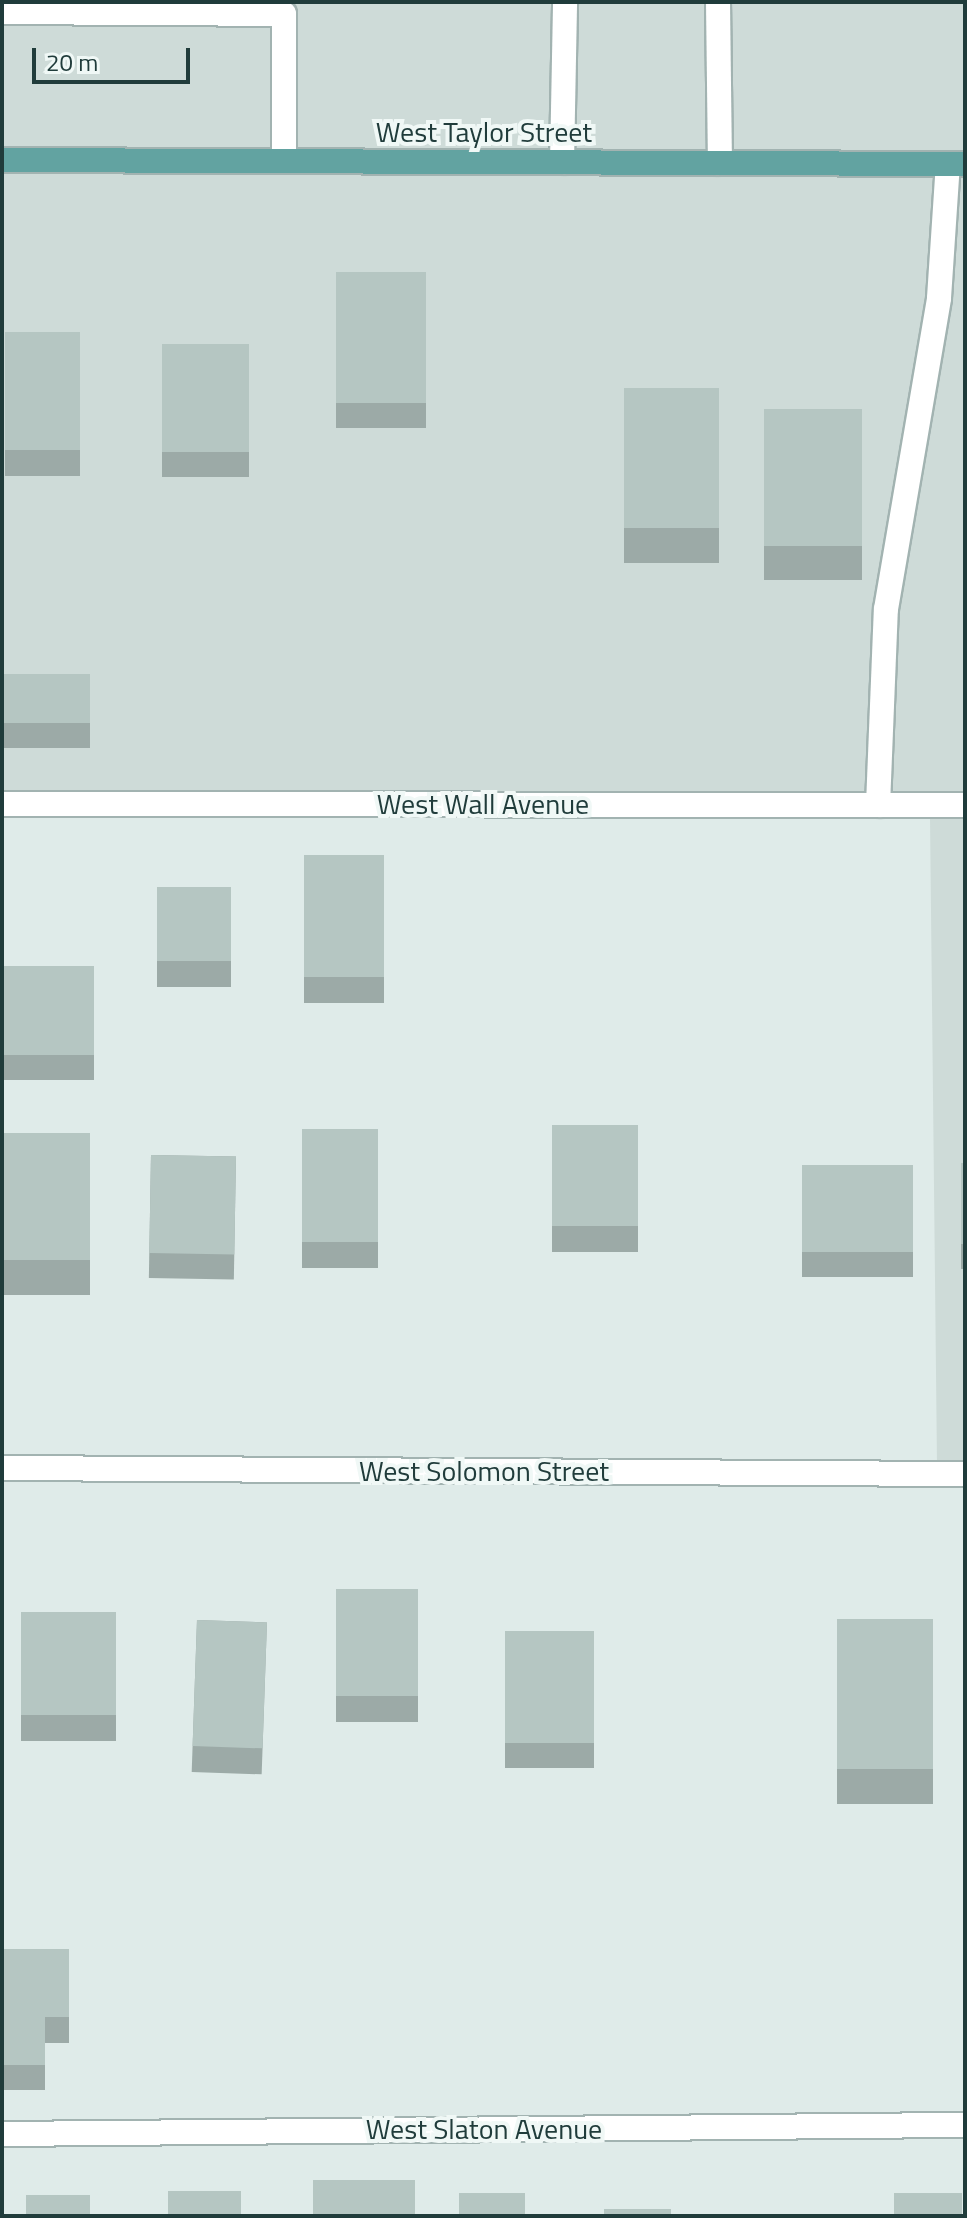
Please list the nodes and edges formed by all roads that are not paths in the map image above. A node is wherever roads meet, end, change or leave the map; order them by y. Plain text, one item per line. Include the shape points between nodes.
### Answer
1 (565, 2) edge
2 (718, 2) edge
3 (2, 12) edge
4 (2, 160) edge
5 (284, 161) junction
6 (562, 162) junction
7 (720, 163) junction
8 (956, 164) edge
9 (2, 804) edge
10 (878, 805) junction
11 (965, 805) edge
12 (2, 1468) edge
13 (965, 1474) edge
14 (965, 2125) edge
15 (2, 2134) edge

1 - 6 street
2 - 7 street
3 - 5 street via 284,14
4 - 5 main road, West Taylor Street
5 - 6 main road, West Taylor Street
6 - 7 main road, West Taylor Street
7 - 8 main road, West Taylor Street
8 - 10 street via 939,298 886,609
9 - 10 street, West Wall Avenue
10 - 11 street, West Wall Avenue
12 - 13 street, West Solomon Street
14 - 15 street, West Slaton Avenue

